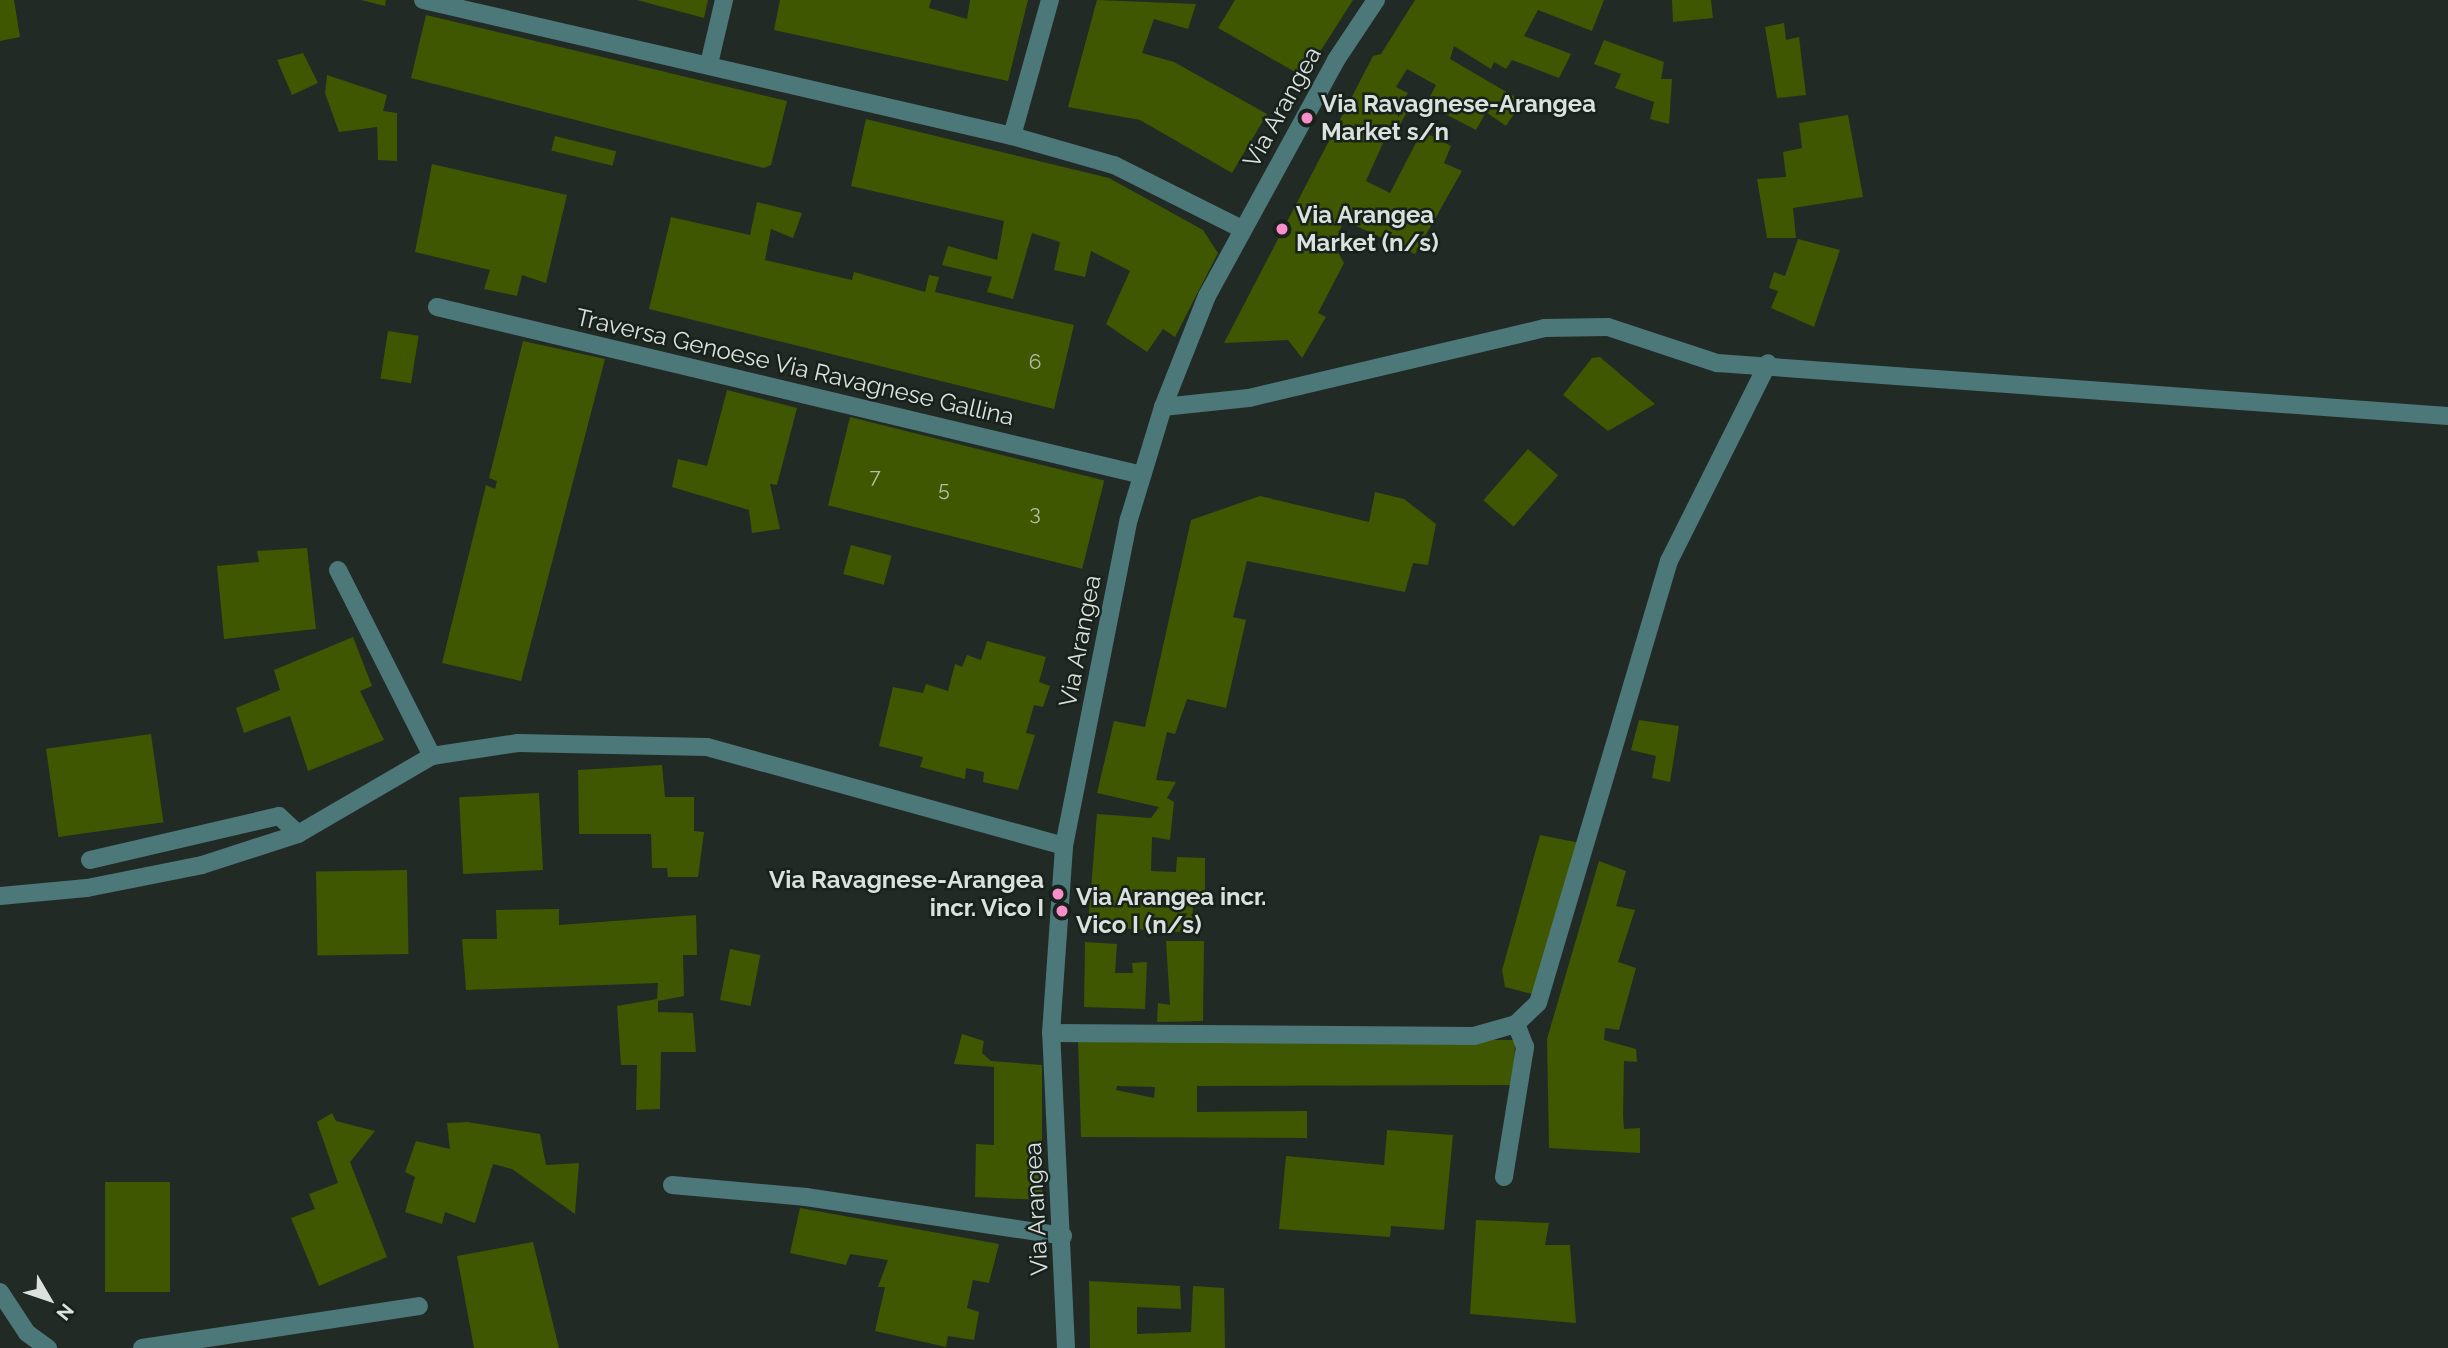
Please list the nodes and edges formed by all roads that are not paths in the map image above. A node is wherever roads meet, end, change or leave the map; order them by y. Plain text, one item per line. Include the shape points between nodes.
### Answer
1 (423, 0) edge
2 (724, 0) edge
3 (1050, 0) edge
4 (1376, 0) edge
5 (709, 64) junction
6 (1012, 136) junction
7 (1242, 229) junction
8 (437, 307) dead end
9 (1768, 363) junction
10 (1163, 407) junction
11 (2448, 416) edge
12 (1142, 475) junction
13 (338, 570) dead end
14 (432, 756) junction
15 (298, 834) junction
16 (1064, 846) junction
17 (90, 860) dead end
18 (0, 896) edge
19 (1516, 1024) junction
20 (1051, 1033) junction
21 (1504, 1177) dead end
22 (672, 1185) dead end
23 (1063, 1236) junction
24 (0, 1292) edge
25 (419, 1307) dead end
26 (48, 1348) edge
27 (142, 1348) edge
28 (1066, 1348) edge

1 - 5 street
2 - 5 street
3 - 6 street
4 - 7 street, Via Arangea
5 - 6 street
6 - 7 street via 1114,165
7 - 10 street, Via Arangea via 1207,296
8 - 12 street, Traversa Genoese Via Ravagnese Gallina
9 - 10 street via 1717,363 1608,327 1544,328 1249,398
9 - 11 street
9 - 19 street via 1669,561 1538,1003
10 - 12 street, Via Arangea
12 - 16 street, Via Arangea
13 - 14 street
14 - 15 street
14 - 16 street via 518,743 707,747
15 - 17 street via 279,816
15 - 18 street via 202,865 87,888
16 - 20 street, Via Arangea
19 - 20 street via 1474,1035
19 - 21 street via 1525,1047
20 - 23 street, Via Arangea
22 - 23 street via 806,1197
23 - 28 street, Via Arangea
24 - 26 street via 27,1333
25 - 27 street

